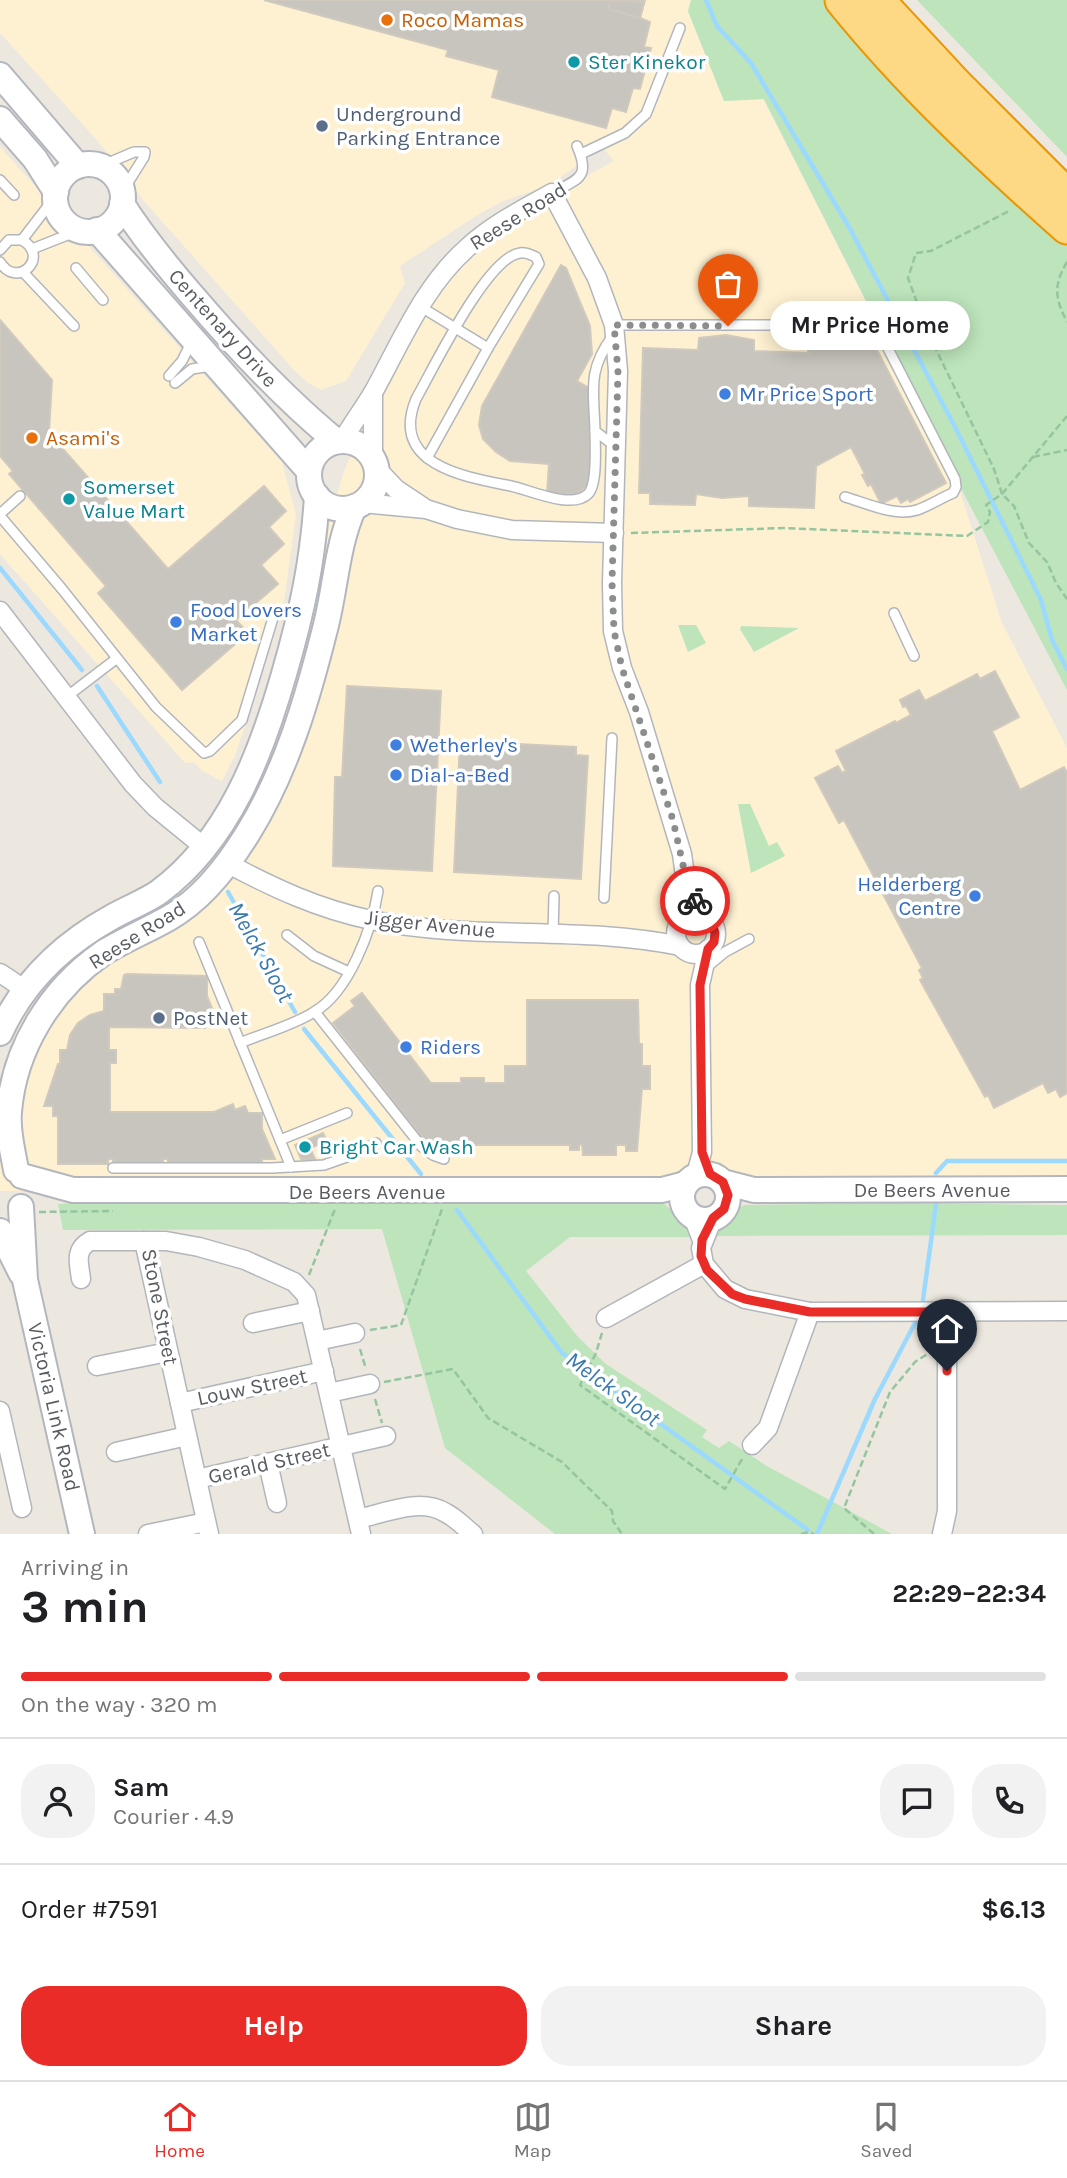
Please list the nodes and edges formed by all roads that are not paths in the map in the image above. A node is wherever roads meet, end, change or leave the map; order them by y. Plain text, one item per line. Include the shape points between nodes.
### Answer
1 (842, 0) edge
2 (877, 0) edge
3 (680, 28) dead end
4 (0, 75) edge
5 (0, 119) edge
6 (89, 166) junction
7 (0, 180) edge
8 (552, 193) junction
9 (55, 194) junction
10 (13, 195) dead end
11 (1067, 196) edge
12 (122, 198) junction
13 (1067, 227) edge
14 (88, 230) junction
15 (22, 240) junction
16 (2, 244) edge
17 (32, 249) junction
18 (0, 262) edge
19 (76, 268) dead end
20 (23, 271) junction
21 (103, 300) dead end
22 (421, 307) junction
23 (74, 326) dead end
24 (456, 328) junction
25 (615, 329) junction
26 (192, 340) junction
27 (488, 348) junction
28 (216, 365) junction
29 (373, 393) junction
30 (595, 431) junction
31 (339, 441) junction
32 (617, 448) junction
33 (428, 458) junction
34 (375, 464) junction
35 (309, 471) junction
36 (20, 496) dead end
37 (317, 496) junction
38 (845, 497) dead end
39 (358, 505) junction
40 (426, 509) junction
41 (0, 515) edge
42 (614, 533) junction
43 (0, 611) edge
44 (894, 613) dead end
45 (273, 618) dead end
46 (914, 656) dead end
47 (116, 659) junction
48 (65, 698) junction
49 (612, 738) dead end
50 (204, 847) junction
51 (227, 863) junction
52 (379, 891) dead end
53 (554, 897) dead end
54 (604, 898) dead end
55 (371, 920) junction
56 (686, 932) junction
57 (552, 934) junction
58 (287, 935) dead end
59 (749, 939) dead end
60 (199, 942) dead end
61 (708, 949) junction
62 (349, 972) junction
63 (0, 973) edge
64 (701, 979) junction
65 (24, 989) junction
66 (315, 1012) junction
67 (0, 1034) edge
68 (240, 1044) junction
69 (347, 1113) dead end
70 (280, 1140) junction
71 (376, 1143) dead end
72 (444, 1159) dead end
73 (291, 1167) junction
74 (113, 1168) dead end
75 (12, 1171) edge
76 (699, 1189) junction
77 (1067, 1189) edge
78 (73, 1191) junction
79 (15, 1208) edge
80 (0, 1231) edge
81 (144, 1241) junction
82 (704, 1264) junction
83 (82, 1279) dead end
84 (25, 1280) junction
85 (310, 1311) junction
86 (1067, 1311) edge
87 (810, 1312) junction
88 (947, 1312) junction
89 (606, 1318) road end
90 (253, 1323) dead end
91 (355, 1333) road end
92 (317, 1341) junction
93 (168, 1352) junction
94 (97, 1366) dead end
95 (324, 1371) junction
96 (370, 1384) road end
97 (329, 1394) junction
98 (180, 1403) junction
99 (0, 1411) edge
100 (187, 1436) junction
101 (386, 1436) road end
102 (752, 1445) road end
103 (341, 1446) junction
104 (116, 1452) dead end
105 (268, 1463) junction
106 (6, 1465) edge
107 (197, 1479) junction
108 (278, 1503) dead end
109 (22, 1508) dead end
110 (359, 1527) edge
111 (207, 1528) edge
112 (82, 1534) edge
113 (148, 1534) edge
114 (473, 1534) edge
115 (942, 1534) edge

1 - 13 highway via 933,103
2 - 11 highway
3 - 8 lane, Reese Road via 646,114 625,133 579,150 584,166 580,177
4 - 6 street
5 - 9 street via 35,159
6 - 9 street via 62,178
6 - 12 street via 115,176
6 - 12 lane via 145,152
7 - 10 lane
8 - 22 street, Reese Road via 478,237 446,270
8 - 25 street via 597,278
9 - 14 street via 63,219
9 - 15 lane
12 - 14 street via 113,221
12 - 31 street, Centenary Drive via 141,235 214,321 296,407
14 - 17 lane
14 - 26 street, Centenary Drive
15 - 16 lane
15 - 17 lane
17 - 20 lane via 32,262
18 - 20 lane via 12,273
19 - 21 lane
20 - 23 lane
22 - 24 lane
22 - 29 street, Reese Road
24 - 27 lane
24 - 27 lane via 500,265 520,253 536,257 539,264
24 - 33 lane via 411,412 412,435
25 - 30 lane via 595,365
25 - 32 street
25 - 38 lane via 802,325 851,310 865,313 878,329 956,486 953,493 908,511
26 - 28 street, Centenary Drive
26 - 28 lane via 172,379
27 - 33 lane
28 - 35 street, Centenary Drive
29 - 31 street, Reese Road
29 - 34 street, Reese Road
30 - 32 lane
30 - 33 lane via 593,484 580,498 554,499 472,479
31 - 34 street via 360,445
31 - 35 street via 320,450
32 - 42 street
34 - 39 street via 374,488
34 - 40 street via 397,489
35 - 37 street
36 - 41 lane
37 - 39 street via 334,507
37 - 50 street, Reese Road via 302,612 264,739 244,785
39 - 40 street
39 - 51 street, Reese Road via 341,539 326,624 293,739 271,792
40 - 42 street via 512,530
41 - 47 lane
42 - 56 street via 616,642 673,820 687,883
43 - 48 street
44 - 46 lane
45 - 47 lane via 242,720 207,753 156,707
47 - 48 lane
48 - 50 street via 155,807
49 - 54 lane
50 - 65 street, Reese Road via 156,895 88,931
51 - 55 street, Jigger Avenue via 302,900
51 - 75 street, Reese Road via 172,917 105,952 54,999 26,1045 13,1084 8,1114
52 - 55 lane
53 - 57 lane
55 - 57 street, Jigger Avenue
55 - 62 lane
56 - 57 street, Jigger Avenue via 644,938
56 - 61 street, Jigger Avenue via 698,953
56 - 61 street via 709,919 715,939
56 - 64 street
58 - 62 lane via 314,956
59 - 64 lane via 725,951
60 - 68 lane
61 - 64 street
62 - 66 lane
63 - 65 street
64 - 76 street
65 - 67 street, Reese Road
66 - 68 lane
66 - 72 lane via 422,1147
68 - 70 lane
69 - 70 lane
70 - 73 lane
71 - 73 lane via 324,1165
73 - 74 lane
75 - 78 street, De Beers Avenue
75 - 79 street, Reese Road via 27,1191
76 - 77 street, De Beers Avenue
76 - 78 street, De Beers Avenue
76 - 82 street
78 - 79 street, De Beers Avenue
79 - 84 street, Victoria Link Road
80 - 84 street, Victoria Link Road
81 - 83 street via 86,1243 78,1254
81 - 85 street, Stone Street via 166,1241 245,1261 299,1285
81 - 93 street, Stone Street
82 - 87 street via 738,1297
82 - 89 street
84 - 112 street, Victoria Link Road
85 - 90 street
85 - 92 street
86 - 88 street
87 - 88 street
87 - 102 street via 768,1428
88 - 115 street via 947,1510
91 - 92 street
92 - 95 street
93 - 94 street
93 - 98 street, Stone Street
95 - 97 street
95 - 98 street, Louw Street
96 - 97 street
97 - 103 street
98 - 100 street, Stone Street
99 - 106 street
100 - 104 street
100 - 107 street, Stone Street
101 - 103 street, Gerald Street
103 - 105 street, Gerald Street
103 - 110 street
105 - 107 street, Gerald Street
105 - 108 street
106 - 109 street
107 - 111 street, Stone Street
110 - 114 street via 414,1506 432,1507
111 - 113 street

